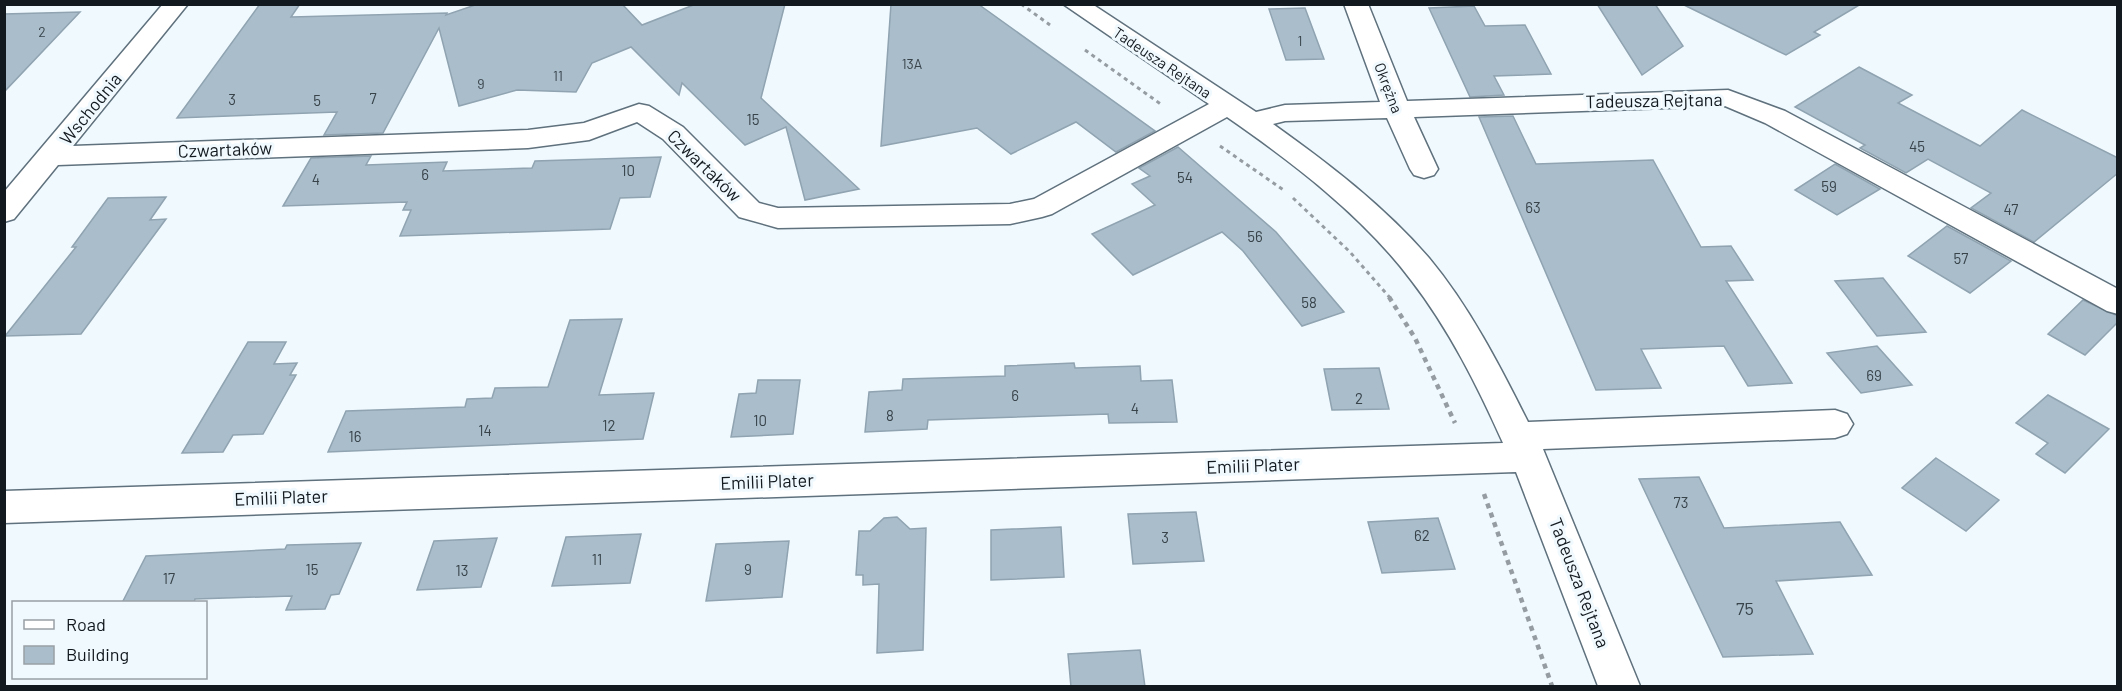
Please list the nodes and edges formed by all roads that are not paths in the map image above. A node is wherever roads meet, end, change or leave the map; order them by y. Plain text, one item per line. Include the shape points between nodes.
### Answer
1 (176, 4) edge
2 (1074, 4) edge
3 (1356, 4) edge
4 (1396, 108) junction
5 (1238, 114) junction
6 (53, 156) junction
7 (1424, 169) dead end
8 (4, 212) edge
9 (2118, 303) edge
10 (1835, 424) dead end
11 (1525, 446) junction
12 (4, 507) edge
13 (1619, 687) edge

1 - 6 street, Wschodnia
2 - 5 street, Tadeusza Rejtana
3 - 4 street, Okrężna
4 - 5 street, Tadeusza Rejtana
4 - 7 street, Okrężna
4 - 9 street, Tadeusza Rejtana via 1728,98 1775,117
5 - 6 street, Czwartaków via 1191,125 1042,207 1010,214 778,218 749,210 673,133 639,112 589,131 528,139
5 - 11 street, Tadeusza Rejtana via 1345,194 1417,265 1488,375
6 - 8 street, Wschodnia
10 - 11 street, Emilii Plater
11 - 12 street, Emilii Plater via 1471,459
11 - 13 street, Tadeusza Rejtana

